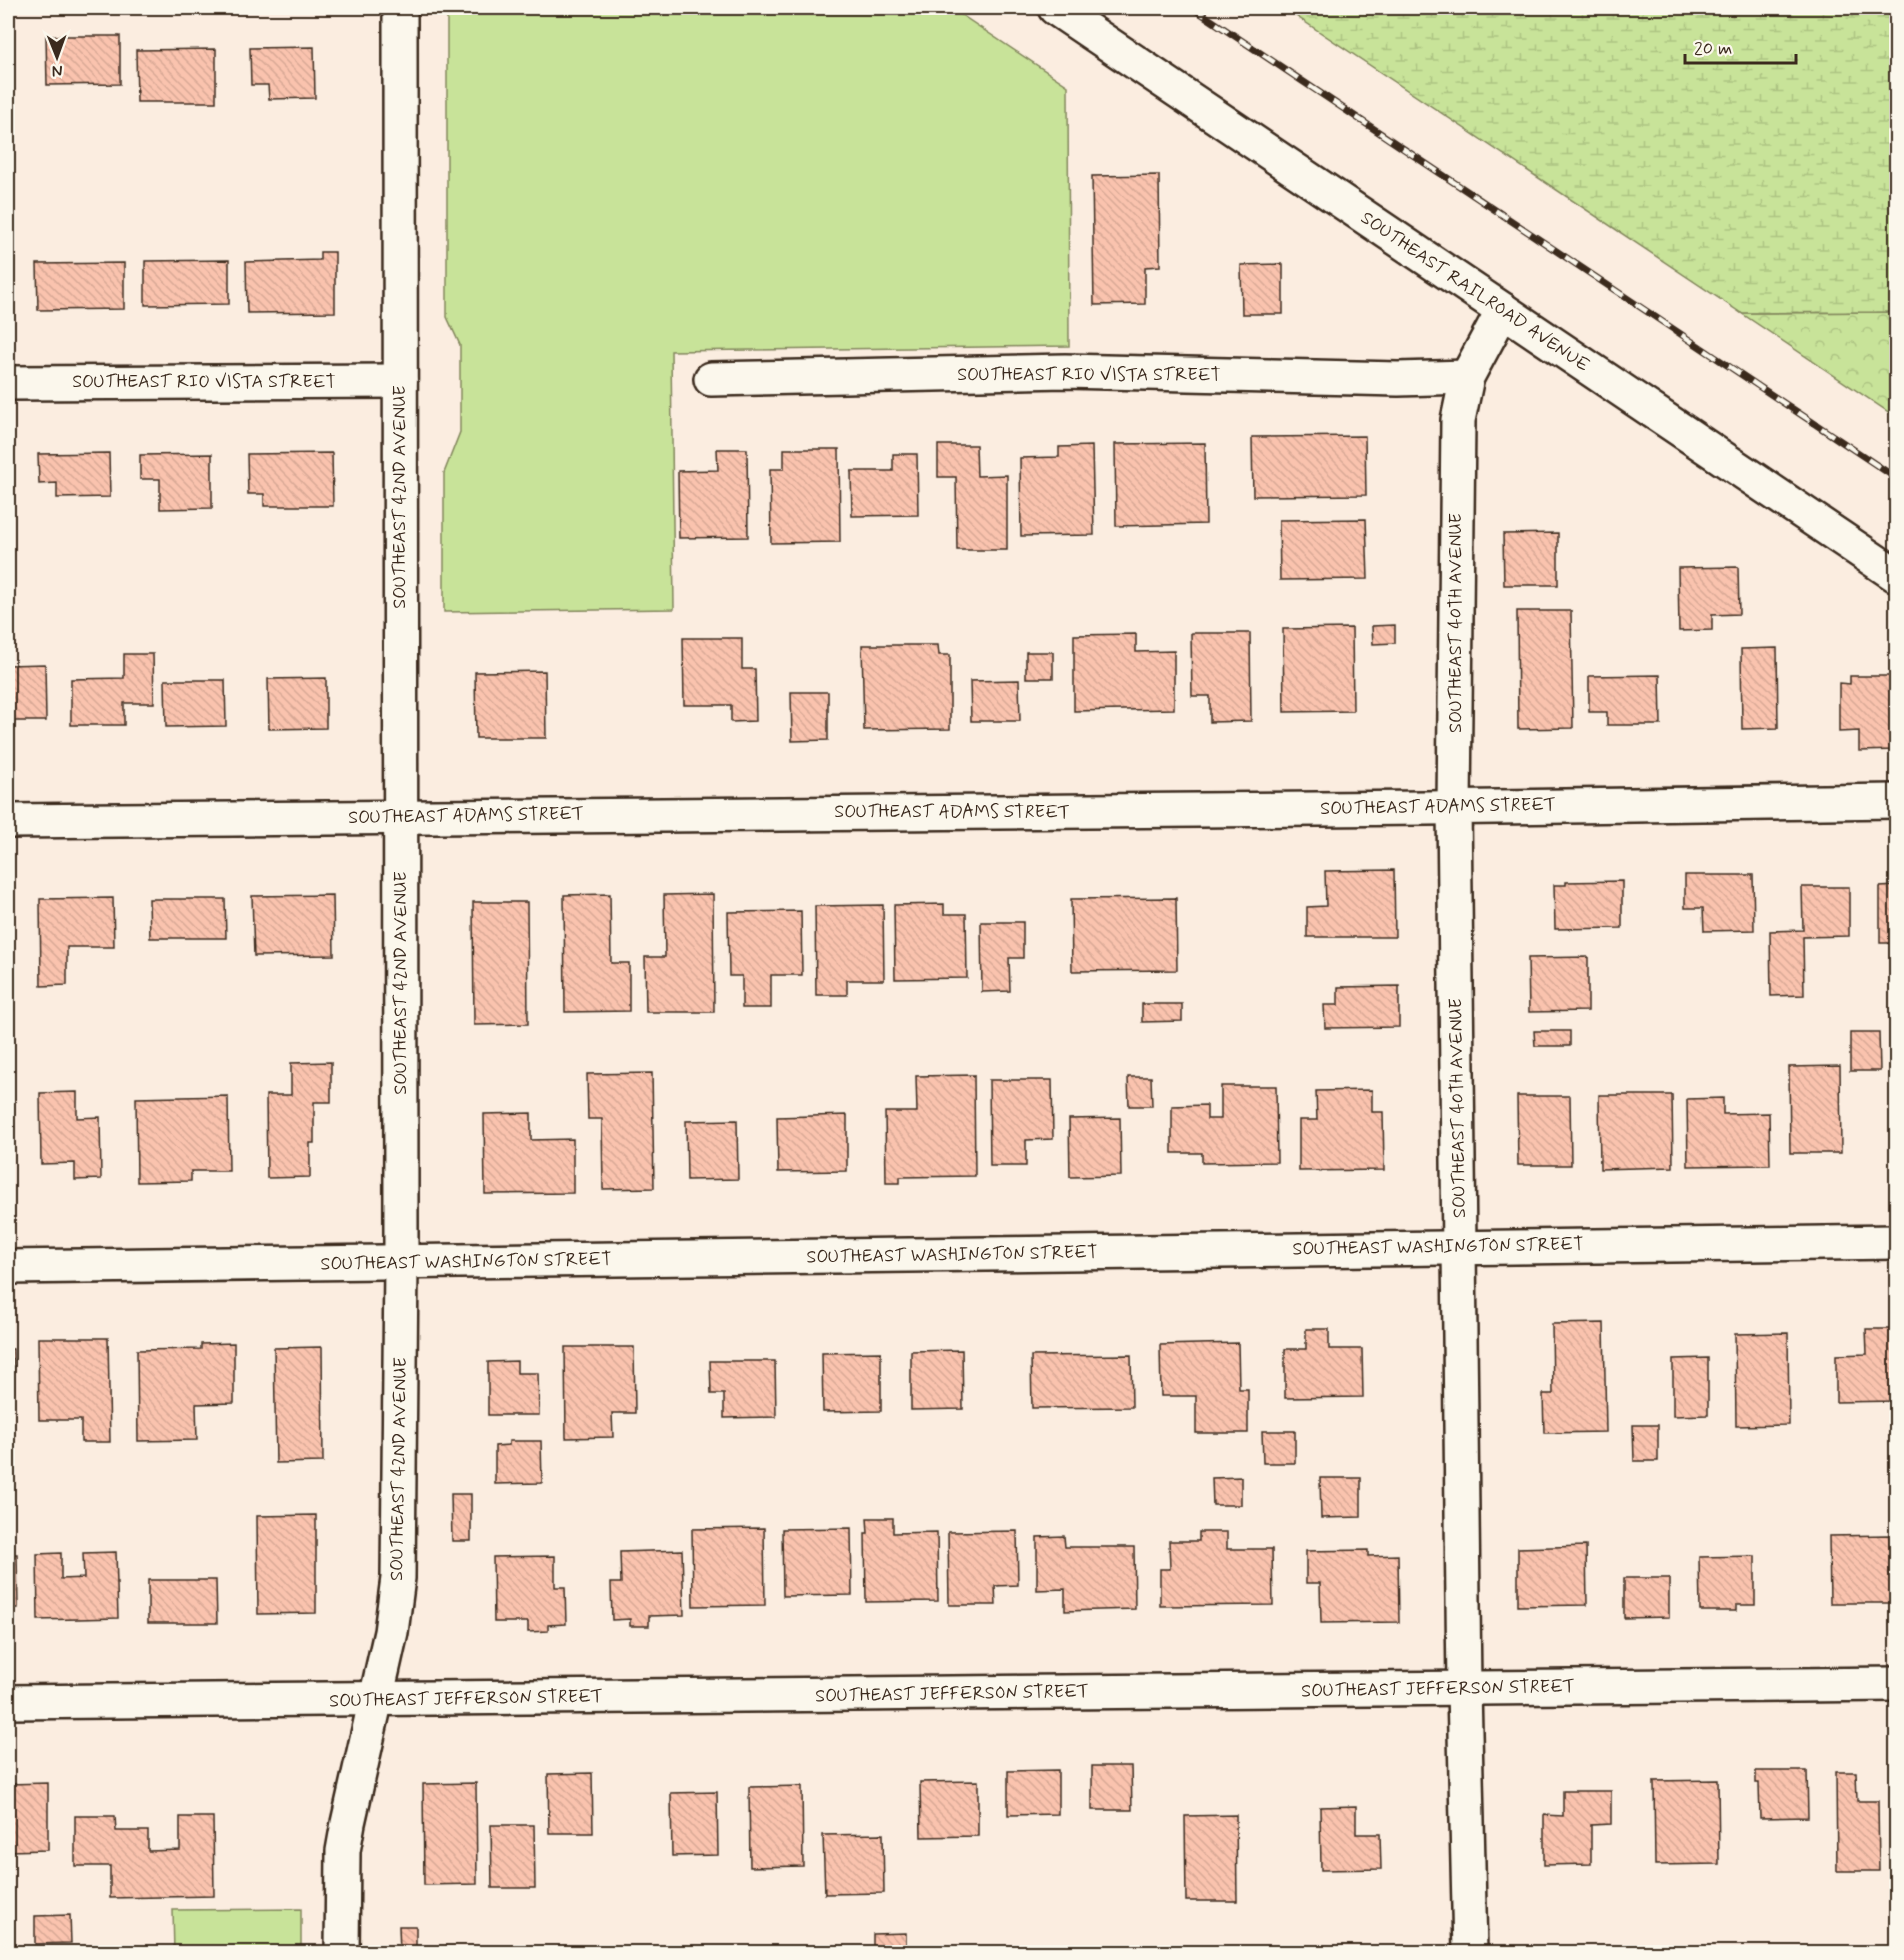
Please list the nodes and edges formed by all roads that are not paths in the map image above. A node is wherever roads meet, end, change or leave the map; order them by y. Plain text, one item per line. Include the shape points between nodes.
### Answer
1 (400, 8) edge
2 (1055, 8) edge
3 (1503, 310) junction
4 (1467, 377) junction
5 (711, 380) dead end
6 (400, 381) junction
7 (8, 383) edge
8 (1896, 576) edge
9 (1896, 801) edge
10 (1454, 807) junction
11 (400, 816) junction
12 (8, 821) edge
13 (1896, 1242) edge
14 (1460, 1247) junction
15 (401, 1263) junction
16 (8, 1267) edge
17 (1896, 1684) edge
18 (1464, 1689) junction
19 (377, 1700) junction
20 (8, 1702) edge
21 (342, 1953) edge
22 (1470, 1953) edge

1 - 6 street, SOUTHEAST 42ND AVENUE
2 - 3 street, SOUTHEAST RAILROAD AVENUE
3 - 4 street, SOUTHEAST 40TH AVENUE
3 - 8 street, SOUTHEAST RAILROAD AVENUE
4 - 5 street, SOUTHEAST RIO VISTA STREET via 1065,371
4 - 10 street, SOUTHEAST 40TH AVENUE via 1458,420
6 - 7 street, SOUTHEAST RIO VISTA STREET
6 - 11 street, SOUTHEAST 42ND AVENUE
9 - 10 street, SOUTHEAST ADAMS STREET
10 - 11 street, SOUTHEAST ADAMS STREET
10 - 14 street, SOUTHEAST 40TH AVENUE
11 - 12 street, SOUTHEAST ADAMS STREET
11 - 15 street, SOUTHEAST 42ND AVENUE
13 - 14 street, SOUTHEAST WASHINGTON STREET
14 - 15 street, SOUTHEAST WASHINGTON STREET
14 - 18 street, SOUTHEAST 40TH AVENUE
15 - 16 street, SOUTHEAST WASHINGTON STREET
15 - 19 street, SOUTHEAST 42ND AVENUE via 398,1578 392,1632
17 - 18 street, SOUTHEAST JEFFERSON STREET
18 - 19 street, SOUTHEAST JEFFERSON STREET
18 - 22 street, SOUTHEAST 40TH AVENUE
19 - 20 street, SOUTHEAST JEFFERSON STREET
19 - 21 street, SOUTHEAST 42ND AVENUE via 343,1851

